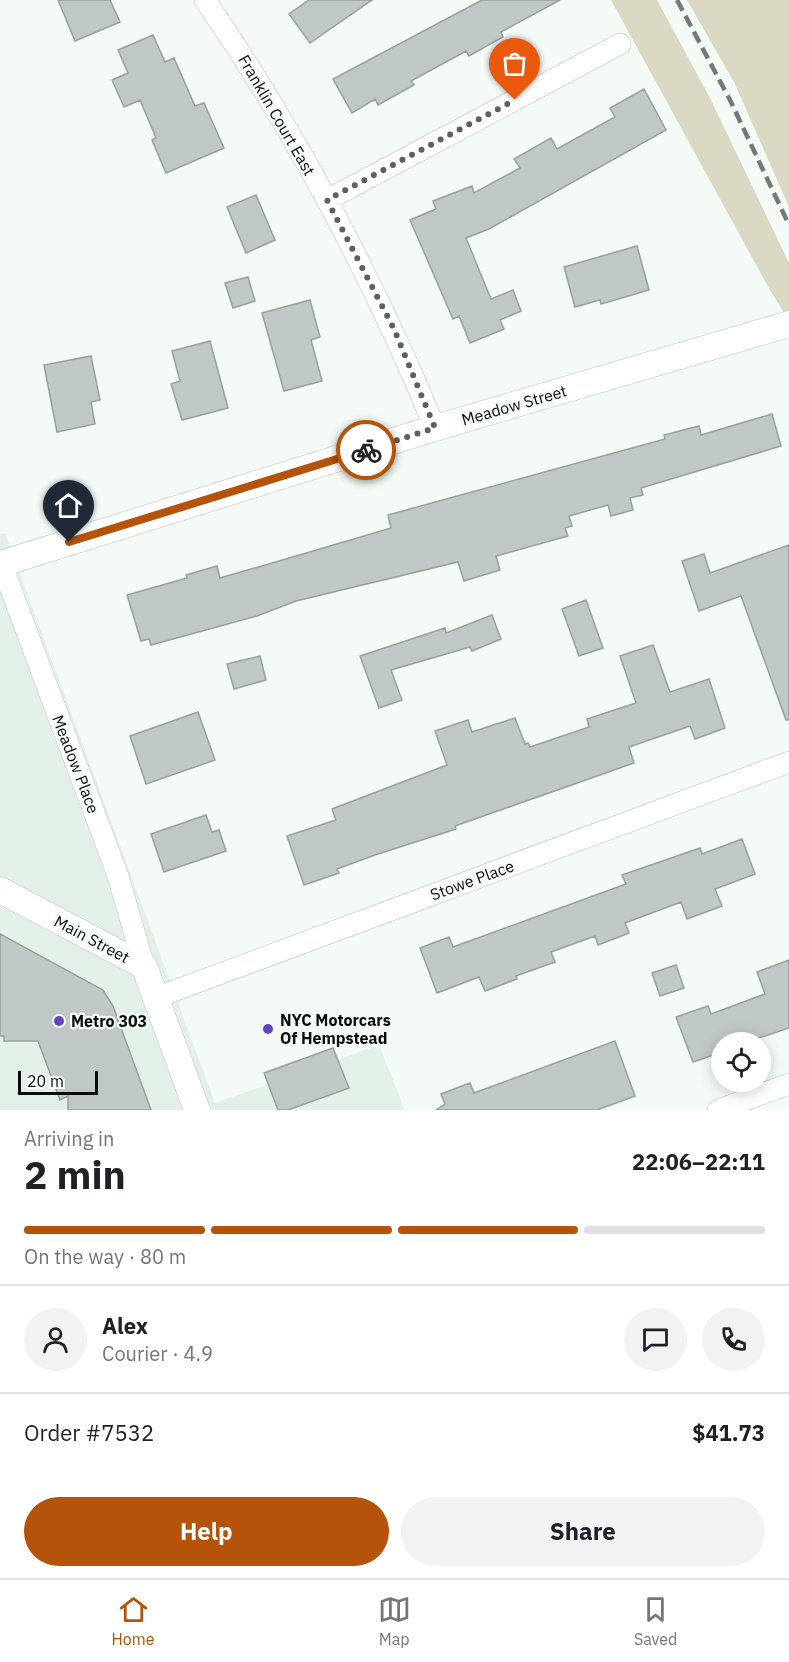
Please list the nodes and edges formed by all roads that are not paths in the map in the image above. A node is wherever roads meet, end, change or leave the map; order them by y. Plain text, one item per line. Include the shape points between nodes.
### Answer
1 (205, 0) edge
2 (620, 44) dead end
3 (327, 200) junction
4 (789, 324) edge
5 (435, 428) junction
6 (0, 563) edge
7 (789, 762) edge
8 (0, 891) edge
9 (144, 966) junction
10 (155, 998) junction
11 (789, 1084) edge
12 (197, 1110) edge
13 (718, 1110) edge

1 - 3 street, Franklin Court East via 256,74
2 - 3 street
3 - 5 street, Franklin Court East via 394,329
4 - 5 street, Meadow Street
5 - 6 street, Meadow Street
6 - 9 street, Meadow Place via 118,876
7 - 10 street, Stowe Place
8 - 9 street, Main Street
9 - 10 street, Main Street
10 - 12 street, Main Street
11 - 13 street

